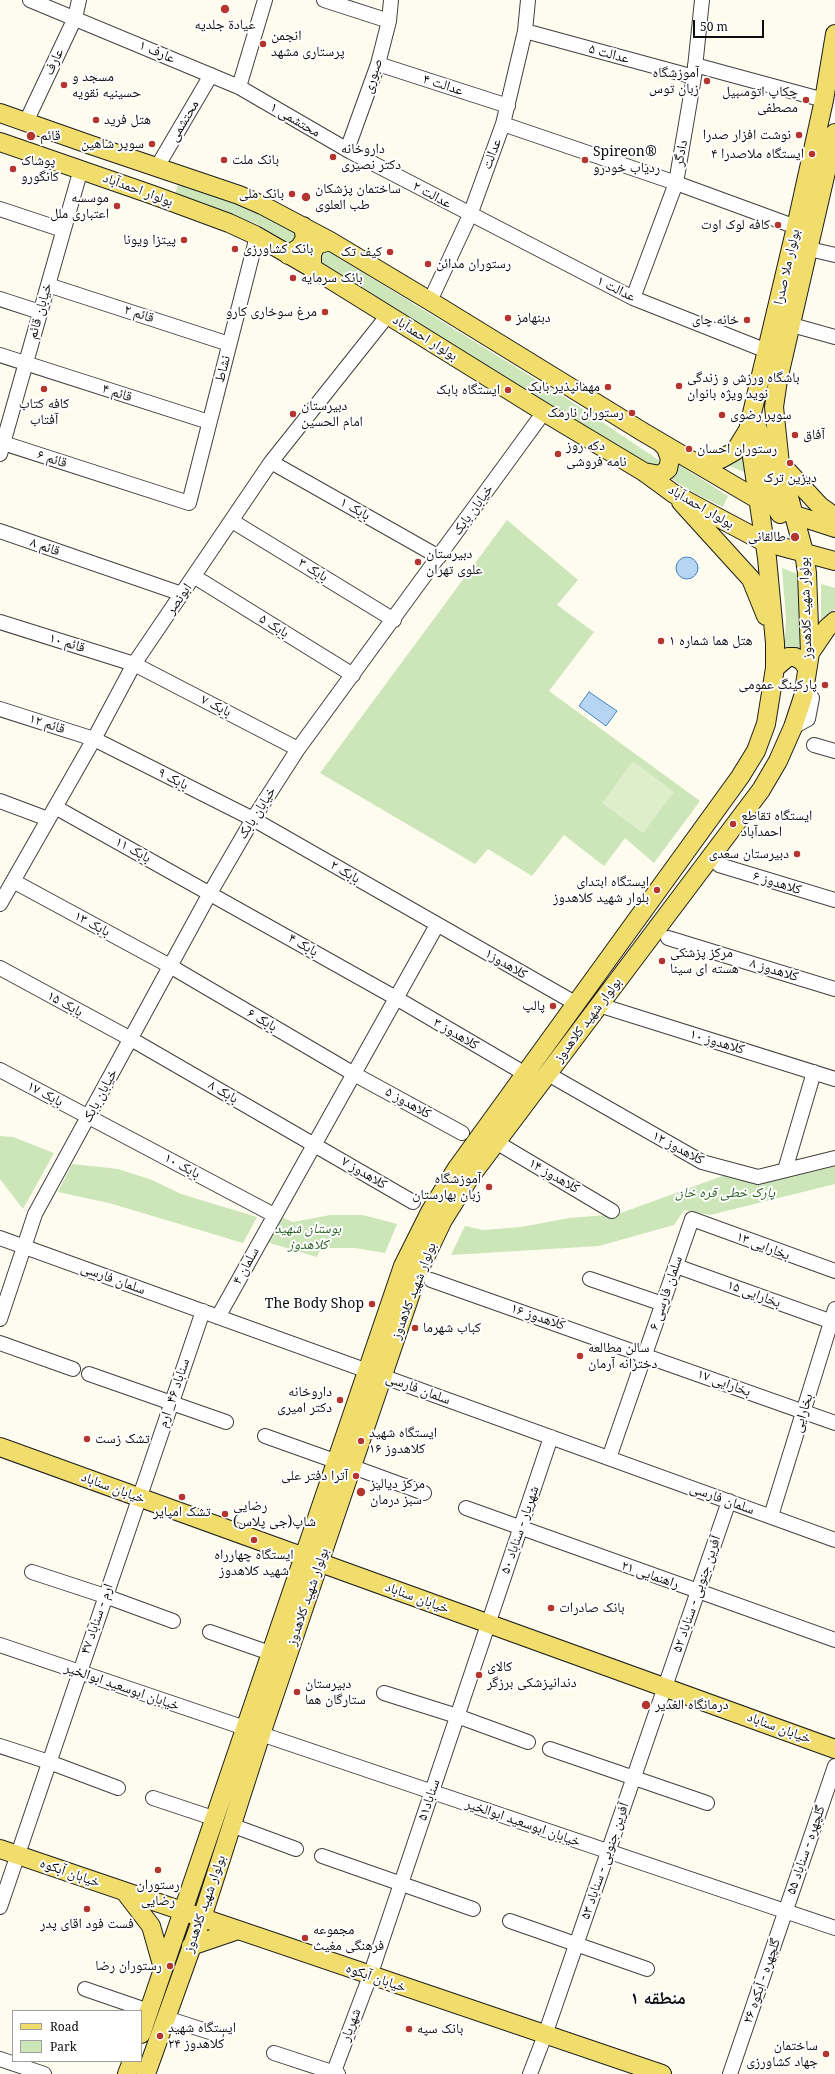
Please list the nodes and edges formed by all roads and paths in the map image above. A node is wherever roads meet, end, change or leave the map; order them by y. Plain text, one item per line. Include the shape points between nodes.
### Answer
1 (30, 0) edge
2 (79, 0) edge
3 (265, 0) edge
4 (391, 0) edge
5 (528, 0) edge
6 (702, 0) edge
7 (327, 1) edge
8 (75, 18) junction
9 (389, 21) junction
10 (525, 31) junction
11 (835, 34) edge
12 (378, 64) junction
13 (695, 71) junction
14 (211, 75) junction
15 (239, 87) junction
16 (824, 100) junction
17 (508, 106) junction
18 (0, 113) edge
19 (26, 122) junction
20 (503, 124) junction
21 (835, 133) edge
22 (0, 142) edge
23 (349, 151) junction
24 (157, 167) junction
25 (81, 169) junction
26 (831, 174) edge
27 (676, 183) junction
28 (0, 208) edge
29 (470, 215) junction
30 (303, 226) junction
31 (796, 227) junction
32 (63, 230) junction
33 (255, 235) junction
34 (330, 241) junction
35 (809, 249) junction
36 (288, 255) junction
37 (835, 255) edge
38 (312, 268) junction
39 (48, 285) junction
40 (632, 298) junction
41 (0, 299) edge
42 (430, 301) junction
43 (40, 312) junction
44 (388, 315) junction
45 (792, 325) junction
46 (835, 337) edge
47 (229, 344) junction
48 (767, 351) junction
49 (0, 355) edge
50 (26, 363) junction
51 (753, 404) junction
52 (774, 407) junction
53 (544, 412) junction
54 (209, 422) junction
55 (748, 430) junction
56 (662, 444) junction
57 (1, 446) edge
58 (271, 462) junction
59 (698, 464) junction
60 (780, 464) junction
61 (644, 472) junction
62 (674, 494) junction
63 (757, 499) junction
64 (188, 503) joint
65 (775, 506) junction
66 (792, 514) junction
67 (835, 517) edge
68 (232, 521) junction
69 (835, 528) edge
70 (0, 531) edge
71 (764, 542) junction
72 (804, 552) junction
73 (439, 557) junction
74 (835, 562) edge
75 (195, 577) junction
76 (182, 594) junction
77 (394, 620) junction
78 (835, 621) edge
79 (0, 622) edge
80 (775, 643) junction
81 (809, 660) junction
82 (134, 664) junction
83 (775, 668) junction
84 (353, 675) junction
85 (0, 709) edge
86 (94, 740) junction
87 (814, 745) dead end
88 (298, 749) junction
89 (835, 751) edge
90 (0, 801) edge
91 (56, 807) junction
92 (48, 819) junction
93 (252, 819) junction
94 (719, 865) dead end
95 (7, 886) edge
96 (210, 893) junction
97 (835, 900) edge
98 (0, 904) edge
99 (438, 925) junction
100 (668, 938) dead end
101 (170, 966) junction
102 (0, 968) edge
103 (835, 989) edge
104 (396, 998) junction
105 (575, 1003) junction
106 (599, 1005) junction
107 (131, 1039) junction
108 (517, 1069) dead end
109 (0, 1070) edge
110 (814, 1072) junction
111 (354, 1074) junction
112 (555, 1078) dead end
113 (835, 1078) edge
114 (89, 1117) junction
115 (462, 1133) dead end
116 (496, 1142) junction
117 (315, 1144) junction
118 (835, 1158) edge
119 (785, 1170) junction
120 (413, 1202) dead end
121 (612, 1211) dead end
122 (274, 1216) junction
123 (692, 1219) joint
124 (0, 1238) edge
125 (24, 1247) junction
126 (676, 1266) junction
127 (835, 1271) edge
128 (590, 1279) dead end
129 (431, 1280) dead end
130 (663, 1304) junction
131 (202, 1311) junction
132 (218, 1317) junction
133 (834, 1318) edge
134 (0, 1319) edge
135 (0, 1342) edge
136 (645, 1354) junction
137 (73, 1369) dead end
138 (375, 1373) junction
139 (89, 1374) dead end
140 (170, 1403) junction
141 (804, 1411) junction
142 (226, 1422) dead end
143 (835, 1423) edge
144 (265, 1436) dead end
145 (551, 1437) junction
146 (0, 1447) edge
147 (609, 1458) junction
148 (335, 1461) junction
149 (353, 1467) junction
150 (424, 1493) dead end
151 (139, 1498) junction
152 (729, 1501) junction
153 (466, 1508) dead end
154 (771, 1516) junction
155 (520, 1529) junction
156 (835, 1540) edge
157 (312, 1560) junction
158 (32, 1572) dead end
159 (698, 1591) junction
160 (105, 1596) junction
161 (173, 1621) dead end
162 (488, 1624) junction
163 (210, 1632) dead end
164 (835, 1640) edge
165 (0, 1645) edge
166 (270, 1653) junction
167 (79, 1672) junction
168 (665, 1687) junction
169 (384, 1693) dead end
170 (457, 1716) junction
171 (253, 1731) junction
172 (528, 1742) dead end
173 (0, 1746) edge
174 (550, 1749) dead end
175 (835, 1749) edge
176 (49, 1762) junction
177 (835, 1766) edge
178 (634, 1778) junction
179 (118, 1788) dead end
180 (432, 1792) junction
181 (153, 1798) dead end
182 (707, 1803) dead end
183 (213, 1818) junction
184 (231, 1825) junction
185 (0, 1849) edge
186 (296, 1849) dead end
187 (608, 1852) junction
188 (18, 1855) junction
189 (322, 1856) dead end
190 (401, 1884) junction
191 (125, 1892) junction
192 (0, 1907) edge
193 (473, 1909) dead end
194 (183, 1912) junction
195 (785, 1912) junction
196 (202, 1918) junction
197 (510, 1921) dead end
198 (835, 1928) edge
199 (238, 1930) junction
200 (576, 1944) junction
201 (192, 1946) junction
202 (163, 1968) junction
203 (647, 1969) dead end
204 (370, 1976) junction
205 (85, 1990) dead end
206 (149, 2011) junction
207 (166, 2018) junction
208 (142, 2031) edge
209 (216, 2034) dead end
210 (545, 2035) junction
211 (274, 2052) dead end
212 (0, 2059) edge
213 (132, 2062) edge
214 (335, 2073) edge
215 (44, 2074) edge
216 (127, 2074) edge
217 (146, 2074) edge
218 (530, 2074) edge
219 (662, 2074) edge
220 (730, 2074) edge

1 - 8 street, عارف ۱
2 - 8 street, عارف
3 - 15 street
4 - 9 street, صبوری
5 - 10 street, عدالت
6 - 13 street, دادگر
7 - 9 street
8 - 14 street, عارف ۱
8 - 19 street, عارف
9 - 12 street, صبوری
10 - 13 street, عدالت ۵
10 - 17 street, عدالت
11 - 16 main road, بولوار ملا صدرا
12 - 17 street, عدالت ۴
12 - 23 street, صبوری
13 - 16 street, عدالت ۵ via 759,82
13 - 27 street, دادگر
14 - 15 street, عارف ۱
14 - 24 street, محتشمی
15 - 23 street, محتشمی ۱
16 - 31 main road, بولوار ملا صدرا
17 - 20 street, عدالت
18 - 19 main road, بولوار احمدآباد
19 - 24 main road, بولوار احمدآباد
20 - 27 street
20 - 29 street, عدالت
21 - 26 main road, بولوار ملا صدرا
22 - 25 main road, بولوار احمدآباد
23 - 29 street, عدالت ۲
24 - 30 main road, بولوار احمدآباد via 239,195
25 - 32 street, خیابان قائم
25 - 33 main road, بولوار احمدآباد via 222,220
26 - 35 main road, بولوار ملا صدرا
27 - 31 street
27 - 40 street, دادگر
28 - 32 street
29 - 40 street, عدالت ۱
29 - 42 street, عدالت
30 - 34 main road, بولوار احمدآباد
30 - 36 main road via 305,238 300,247
31 - 48 main road, بولوار ملا صدرا
32 - 39 street, خیابان قائم
33 - 36 main road, بولوار احمدآباد
33 - 47 street, نشاط via 255,244
34 - 38 main road via 316,245 312,254
34 - 42 main road, بولوار احمدآباد
35 - 37 street
35 - 45 main road, بولوار ملا صدرا
36 - 38 main road, بولوار احمدآباد
38 - 44 main road, بولوار احمدآباد
39 - 43 street, خیابان قائم
39 - 47 street, قائم ۲
40 - 48 street, عدالت ۱
41 - 43 street
42 - 56 main road, بولوار احمدآباد
43 - 50 street, خیابان قائم
44 - 53 main road, بولوار احمدآباد
44 - 58 street, ابونصر
45 - 46 street
45 - 52 main road, بولوار ملا صدرا
47 - 54 street, نشاط
48 - 51 main road, بولوار ملا صدرا
49 - 50 street, قائم ۴
50 - 54 street, قائم ۴
50 - 57 street, خیابان قائم
51 - 52 main road via 760,411
51 - 55 main road, بولوار ملا صدرا
51 - 65 main road
52 - 60 main road, بولوار ملا صدرا
53 - 61 main road, بولوار احمدآباد
53 - 73 street, خیابان بابک
54 - 64 street, نشاط
55 - 59 main road via 735,451 721,459
55 - 63 main road, بولوار ملا صدرا
56 - 59 main road, بولوار احمدآباد
56 - 61 main road via 670,460 668,469 660,475
57 - 64 street, قائم ۶
58 - 68 street, ابونصر
58 - 73 street, بابک ۱
59 - 63 main road, بولوار احمدآباد
60 - 66 main road, بولوار ملا صدرا
60 - 67 main road via 815,502
61 - 62 main road, بولوار احمدآباد
62 - 71 main road, بولوار احمدآباد
62 - 80 main road via 751,579
63 - 65 main road, بولوار احمدآباد
63 - 71 main road, بولوار شهید کلاهدوز
65 - 66 main road, بولوار احمدآباد
65 - 72 main road
66 - 69 main road, بولوار احمدآباد
66 - 72 main road, بولوار شهید کلاهدوز
68 - 75 street, ابونصر
68 - 77 street, بابک ۳
70 - 76 street, قائم ۸
71 - 72 main road, بولوار احمدآباد
71 - 80 main road, بولوار شهید کلاهدوز
72 - 74 main road, بولوار احمدآباد
72 - 81 main road, بولوار شهید کلاهدوز via 807,573
73 - 77 street, خیابان بابک
75 - 76 street, ابونصر
75 - 84 street, بابک ۵
76 - 82 street, ابونصر
77 - 84 street, خیابان بابک
78 - 81 main road via 827,628
79 - 82 street, قائم ۱۰
80 - 83 main road, بولوار شهید کلاهدوز
81 - 83 main road via 788,657
81 - 106 main road, بولوار شهید کلاهدوز via 803,697 793,727 778,761 761,790
82 - 86 street, ابونصر
82 - 88 street, بابک ۷
83 - 105 main road, بولوار شهید کلاهدوز via 766,724 756,751 740,777
84 - 88 street, خیابان بابک
85 - 86 street, قائم ۱۲
86 - 91 street, ابونصر
86 - 93 street, بابک ۹
87 - 89 street
88 - 93 street, خیابان بابک
90 - 92 street
91 - 92 street, ابونصر
91 - 96 street, بابک ۱۱
92 - 95 street, ابونصر
93 - 96 street, خیابان بابک
93 - 99 street, بابک ۲
94 - 97 street, کلاهدوز ۶
95 - 98 street, ابونصر
95 - 101 street, بابک ۱۳
96 - 101 street, خیابان بابک
96 - 104 street, بابک ۴
99 - 104 street, سلمان ۴
99 - 105 street, کلاهدوز۱
100 - 103 street, کلاهدوز ۸
101 - 107 street, خیابان بابک
101 - 111 street, بابک ۶
102 - 107 street, بابک ۱۵
104 - 108 street, کلاهدوز ۳
104 - 111 street, سلمان ۴
105 - 138 main road, بولوار شهید کلاهدوز via 457,1168 430,1212 403,1266
106 - 110 street, کلاهدوز ۱۰
106 - 116 main road, بولوار شهید کلاهدوز
107 - 114 street, خیابان بابک
107 - 117 street, بابک ۸
109 - 114 street, بابک ۱۷
110 - 113 street, کلاهدوز ۱۰
110 - 119 street
111 - 115 street, کلاهدوز ۵
111 - 117 street, سلمان ۴
112 - 119 street, کلاهدوز ۱۲ via 702,1162 758,1177
114 - 122 street, بابک ۱۰
114 - 125 street, خیابان بابک via 35,1214
116 - 121 street, کلاهدوز ۱۴
116 - 138 main road, بولوار شهید کلاهدوز via 443,1220
117 - 120 street, کلاهدوز ۷
117 - 122 street, سلمان ۴
118 - 119 street, کلاهدوز ۱۲
122 - 132 street, سلمان ۴
123 - 126 street, سلمان فارسی ۶
123 - 127 street, بخارایی ۱۳
124 - 125 street, سلمان فارسی
125 - 131 street, سلمان فارسی
125 - 134 street, خیابان بابک
126 - 130 street, سلمان فارسی ۶
126 - 133 street, بخارایی ۱۵
128 - 130 street
129 - 136 street, کلاهدوز ۱۶
130 - 136 street, سلمان فارسی ۶
131 - 132 street, سلمان فارسی
131 - 140 street, سناباد ۴۶_ ارم
132 - 138 street, سلمان فارسی
133 - 141 street, بخارایی
135 - 137 street
136 - 141 street, بخارایی ۱۷
136 - 147 street, سلمان فارسی ۶
138 - 145 street, سلمان فارسی
138 - 148 main road, بولوار شهید کلاهدوز
138 - 149 main road, بولوار شهید کلاهدوز
139 - 140 street
140 - 142 street
140 - 151 street, سناباد ۴۶_ ارم
141 - 143 street, بخارایی ۱۷
141 - 154 street, بخارایی
144 - 148 street
145 - 147 street, سلمان فارسی
145 - 155 street, شهریار - سناباد ۵۰
146 - 151 main road, خیابان سناباد
147 - 152 street, سلمان فارسی
148 - 157 main road, بولوار شهید کلاهدوز
149 - 150 street
149 - 157 main road, بولوار شهید کلاهدوز
151 - 157 main road, خیابان سناباد
151 - 160 street, ارم - سناباد ۴۷
152 - 154 street, سلمان فارسی
152 - 159 street, آفرین جنوبی - سناباد ۵۲
153 - 155 street, راهنمایی ۲۱
154 - 156 street, سلمان فارسی
155 - 159 street, راهنمایی ۲۱
155 - 162 street, شهریار - سناباد ۵۰
157 - 162 main road, خیابان سناباد
157 - 166 main road, بولوار شهید کلاهدوز
157 - 171 main road, بولوار شهید کلاهدوز
158 - 160 street
159 - 164 street, راهنمایی ۲۱
159 - 168 street, آفرین جنوبی - سناباد ۵۲
160 - 161 street
160 - 167 street, ارم - سناباد ۴۷
162 - 168 main road, خیابان سناباد
162 - 170 street, سناباد۵۱
163 - 166 street
165 - 167 street, خیابان ابوسعید ابوالخیر
166 - 171 main road, بولوار شهید کلاهدوز
167 - 171 street, خیابان ابوسعید ابوالخیر
167 - 176 street, ارم - سناباد ۴۷
168 - 175 main road, خیابان سناباد
168 - 178 street, آفرین جنوبی - سناباد ۵۳
169 - 170 street
170 - 172 street
170 - 180 street, سناباد۵۱
171 - 180 street, خیابان ابوسعید ابوالخیر
171 - 183 main road, بولوار شهید کلاهدوز
171 - 184 main road, بولوار شهید کلاهدوز
173 - 176 street
174 - 178 street
176 - 179 street
176 - 188 street, ارم - سناباد ۴۷
177 - 195 street, گلچهره - سناباد ۵۵
178 - 182 street
178 - 187 street, آفرین جنوبی - سناباد ۵۳
180 - 187 street, خیابان ابوسعید ابوالخیر
180 - 190 street, سناباد۵۱
181 - 183 street
183 - 194 main road, بولوار شهید کلاهدوز
184 - 186 street
184 - 196 main road, بولوار شهید کلاهدوز
185 - 188 main road, خیابان آبکوه
187 - 195 street, خیابان ابوسعید ابوالخیر
187 - 200 street, آفرین جنوبی - سناباد ۵۳
188 - 191 main road, خیابان آبکوه
188 - 192 street, ارم - سناباد ۴۷
189 - 190 street
190 - 193 street
190 - 204 street, سناباد۵۱
191 - 194 main road, خیابان آبکوه
191 - 202 main road via 151,1926
194 - 196 main road, خیابان آبکوه
194 - 202 main road, بولوار شهید کلاهدوز
195 - 198 street, خیابان ابوسعید ابوالخیر
195 - 220 street, گلچهره - آبکوه ۲۶
196 - 199 main road, خیابان آبکوه
196 - 201 main road, بولوار شهید کلاهدوز
197 - 200 street
199 - 201 main road
199 - 204 main road, خیابان آبکوه
200 - 203 street
200 - 210 street, آفرین جنوبی - سناباد ۵۳
201 - 207 main road, بولوار شهید کلاهدوز
202 - 206 main road, بولوار شهید کلاهدوز
204 - 210 main road, خیابان آبکوه
204 - 214 street, شهریار
205 - 206 street
206 - 208 main road, بولوار شهید کلاهدوز
207 - 209 street
207 - 217 main road, بولوار شهید کلاهدوز
210 - 218 street, آفرین جنوبی - سناباد ۵۳
210 - 219 main road, خیابان آبکوه
211 - 214 street
212 - 215 street
213 - 216 main road

